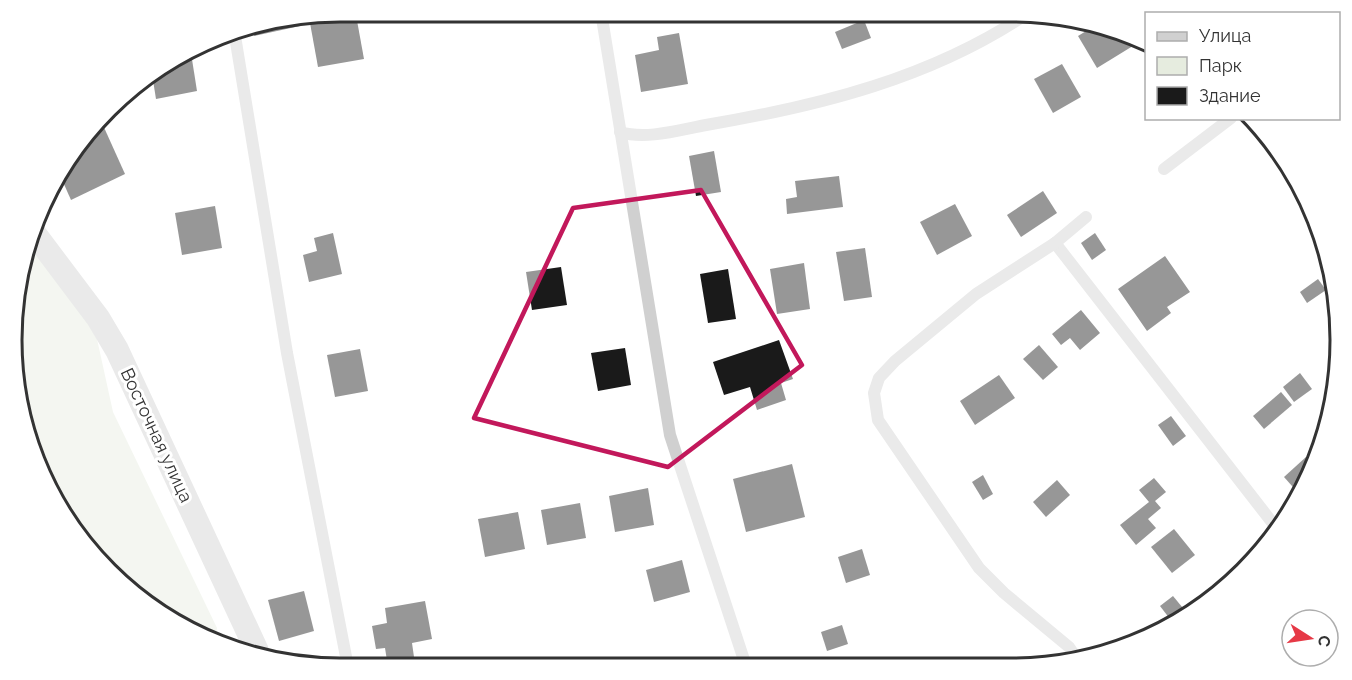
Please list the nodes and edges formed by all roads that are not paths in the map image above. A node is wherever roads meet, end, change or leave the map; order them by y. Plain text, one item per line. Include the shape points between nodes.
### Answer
1 (603, 22) edge
2 (1014, 22) edge
3 (236, 40) edge
4 (1228, 120) edge
5 (620, 132) junction
6 (1164, 169) dead end
7 (1086, 217) dead end
8 (39, 239) edge
9 (1055, 243) junction
10 (1272, 522) edge
11 (255, 646) edge
12 (1072, 651) edge
13 (346, 658) edge
14 (743, 658) edge

1 - 5 lane
2 - 5 lane via 947,59 845,95 798,108 656,134
3 - 13 lane via 288,353
4 - 6 lane
5 - 14 lane via 670,435
7 - 9 lane
8 - 11 street, Восточная улица via 117,350
9 - 10 lane
9 - 12 lane via 976,294 913,346 879,378 874,393 878,420 979,568

